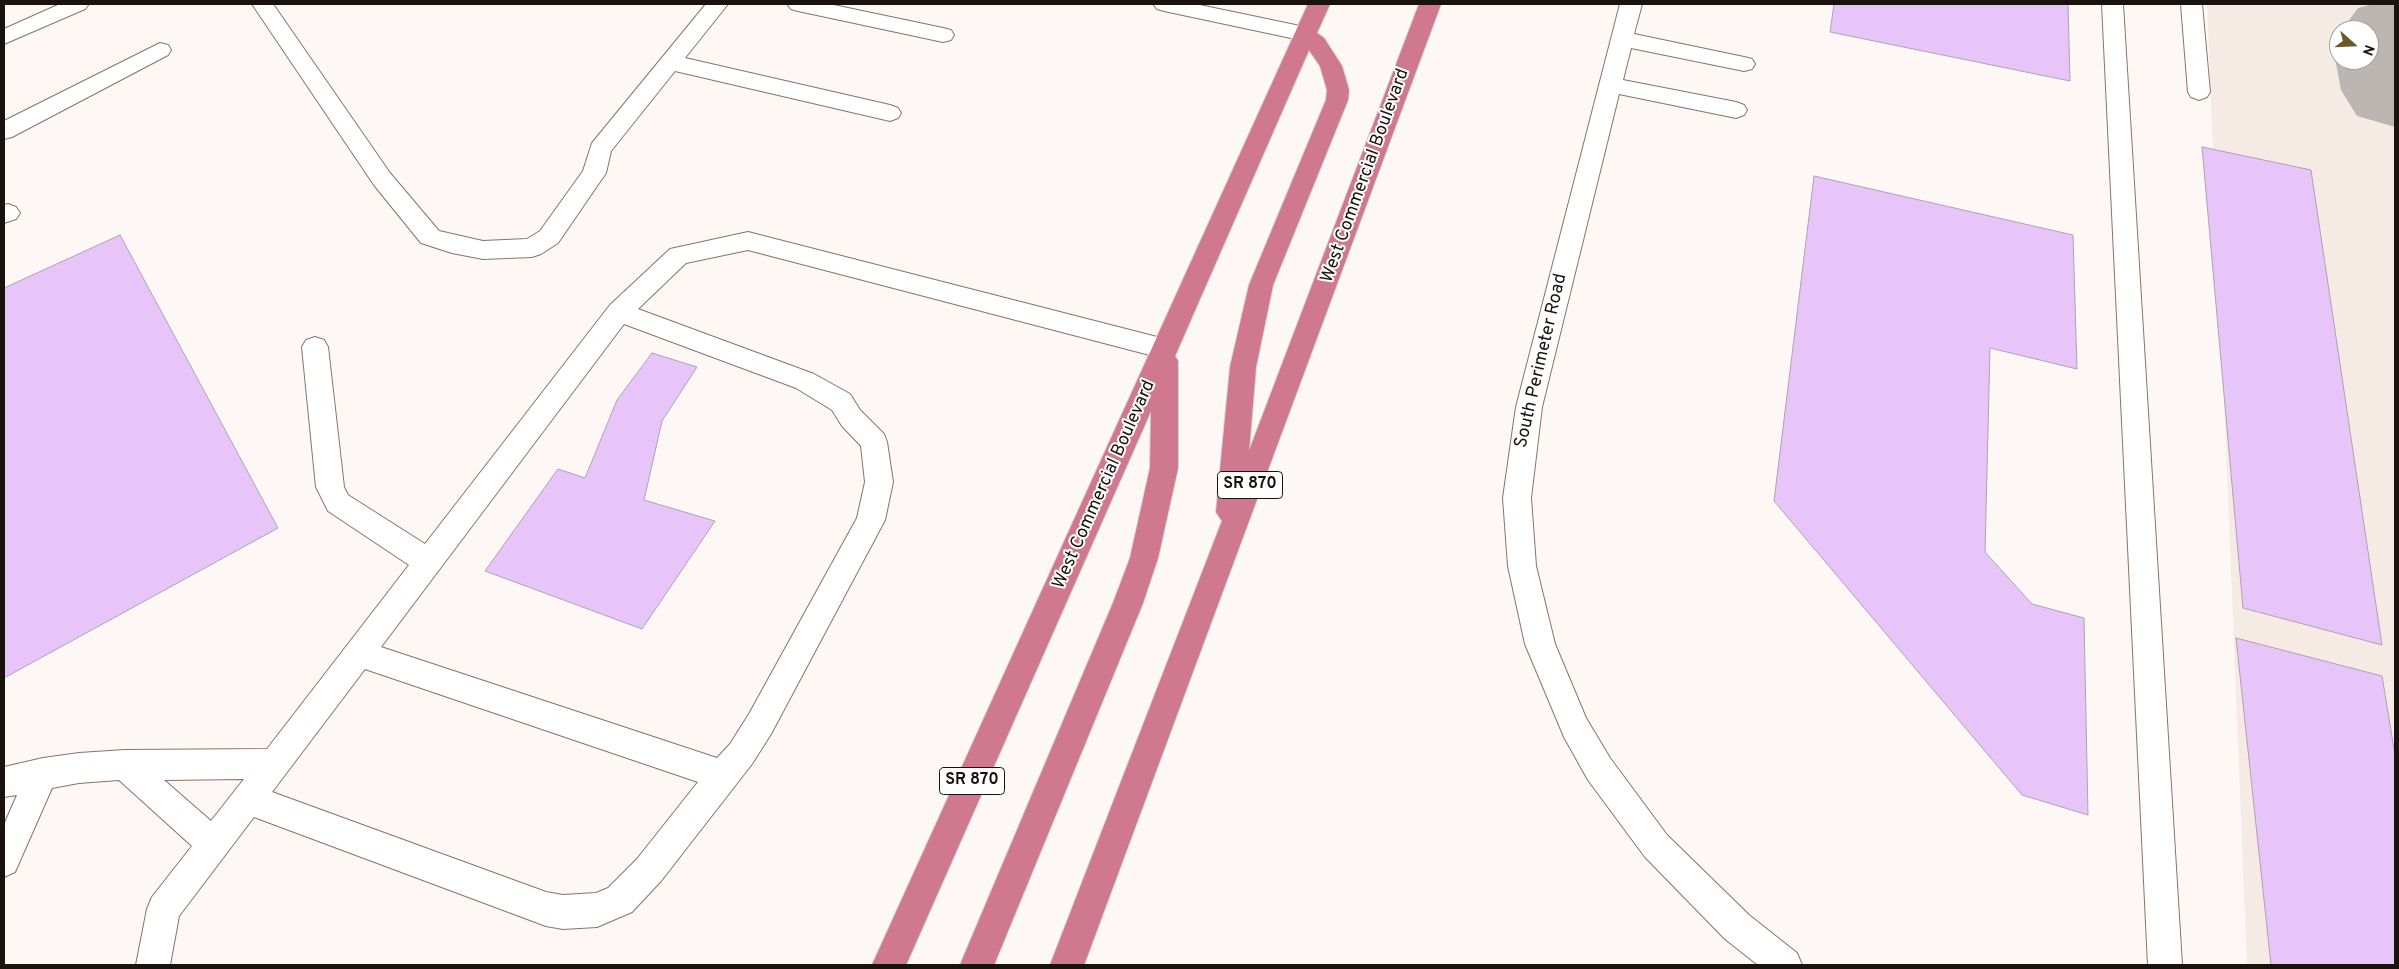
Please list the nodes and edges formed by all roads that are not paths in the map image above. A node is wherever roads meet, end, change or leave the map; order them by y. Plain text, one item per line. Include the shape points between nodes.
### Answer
1 (78, 4) edge
2 (262, 4) edge
3 (717, 4) edge
4 (798, 4) edge
5 (1164, 4) edge
6 (1319, 4) edge
7 (1430, 4) edge
8 (1631, 4) edge
9 (2112, 4) edge
10 (2190, 4) edge
11 (1305, 34) junction
12 (943, 35) dead end
13 (4, 37) edge
14 (1622, 39) junction
15 (160, 50) dead end
16 (670, 62) junction
17 (1744, 64) dead end
18 (1610, 84) junction
19 (2199, 92) dead end
20 (1736, 110) dead end
21 (890, 113) dead end
22 (4, 131) edge
23 (619, 312) junction
24 (315, 347) dead end
25 (1165, 349) junction
26 (1228, 546) junction
27 (429, 562) junction
28 (359, 653) junction
29 (275, 764) junction
30 (124, 765) junction
31 (43, 773) junction
32 (723, 775) junction
33 (4, 782) edge
34 (248, 799) junction
35 (213, 844) junction
36 (4, 861) edge
37 (153, 965) edge
38 (889, 965) edge
39 (978, 965) edge
40 (1067, 965) edge
41 (1785, 965) edge
42 (2165, 965) edge

1 - 13 street
2 - 16 street via 382,179 430,237 483,250 532,248 549,237 594,173 600,149
3 - 16 street
4 - 12 street
5 - 11 street
6 - 11 highway, West Commercial Boulevard / SR 870
7 - 26 highway, West Commercial Boulevard / SR 870
8 - 14 street, South Perimeter Road
9 - 42 street
10 - 19 street
11 - 25 highway, West Commercial Boulevard / SR 870
11 - 26 highway via 1316,43 1332,66 1337,100 1260,292 1242,367
14 - 17 street
14 - 18 street, South Perimeter Road
15 - 22 street
16 - 21 street
18 - 20 street
18 - 41 street, South Perimeter Road via 1528,407 1518,470 1522,566 1540,644 1575,727 1599,769 1656,846 1737,926
23 - 25 street via 679,255 748,241
23 - 27 street
23 - 32 street via 805,381 841,402 874,442 879,482 871,520 760,724
24 - 27 street via 330,487 338,503
25 - 38 highway, West Commercial Boulevard / SR 870
25 - 39 highway via 1164,468 1144,558
26 - 40 highway, West Commercial Boulevard / SR 870
27 - 28 street
28 - 29 street
28 - 32 street
29 - 30 street
29 - 34 street
30 - 31 street
30 - 35 street
31 - 33 street
31 - 36 street
32 - 34 street via 650,870 620,900 597,910 563,912 546,910
34 - 35 street
35 - 37 street via 164,910

